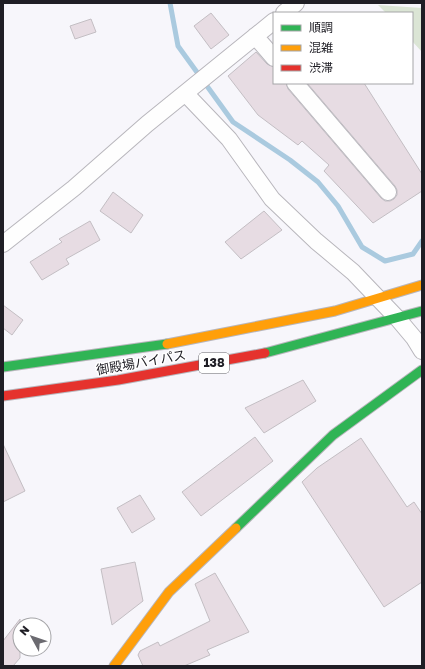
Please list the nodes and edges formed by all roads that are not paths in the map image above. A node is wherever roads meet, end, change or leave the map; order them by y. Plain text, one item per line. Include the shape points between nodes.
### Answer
1 (296, 3) edge
2 (285, 12) edge
3 (273, 22) edge
4 (255, 36) junction
5 (273, 57) edge
6 (296, 84) edge
7 (185, 93) junction
8 (388, 192) dead end
9 (3, 244) edge
10 (422, 285) edge
11 (377, 298) junction
12 (422, 311) edge
13 (398, 319) junction
14 (422, 351) edge
15 (3, 367) edge
16 (422, 370) edge
17 (3, 396) edge
18 (114, 666) edge

1 - 2 street
3 - 4 street
4 - 5 street
4 - 7 street
6 - 8 street
7 - 9 street via 74,188
7 - 11 street via 228,139 272,199 353,272
10 - 11 main road, 御殿場バイパス / 138
11 - 13 street
11 - 15 main road, 御殿場バイパス / 138 via 335,311 160,345
12 - 13 main road, 御殿場バイパス / 138
13 - 14 street
13 - 17 main road, 御殿場バイパス / 138 via 256,356 118,380
16 - 18 main road via 333,435 169,592

